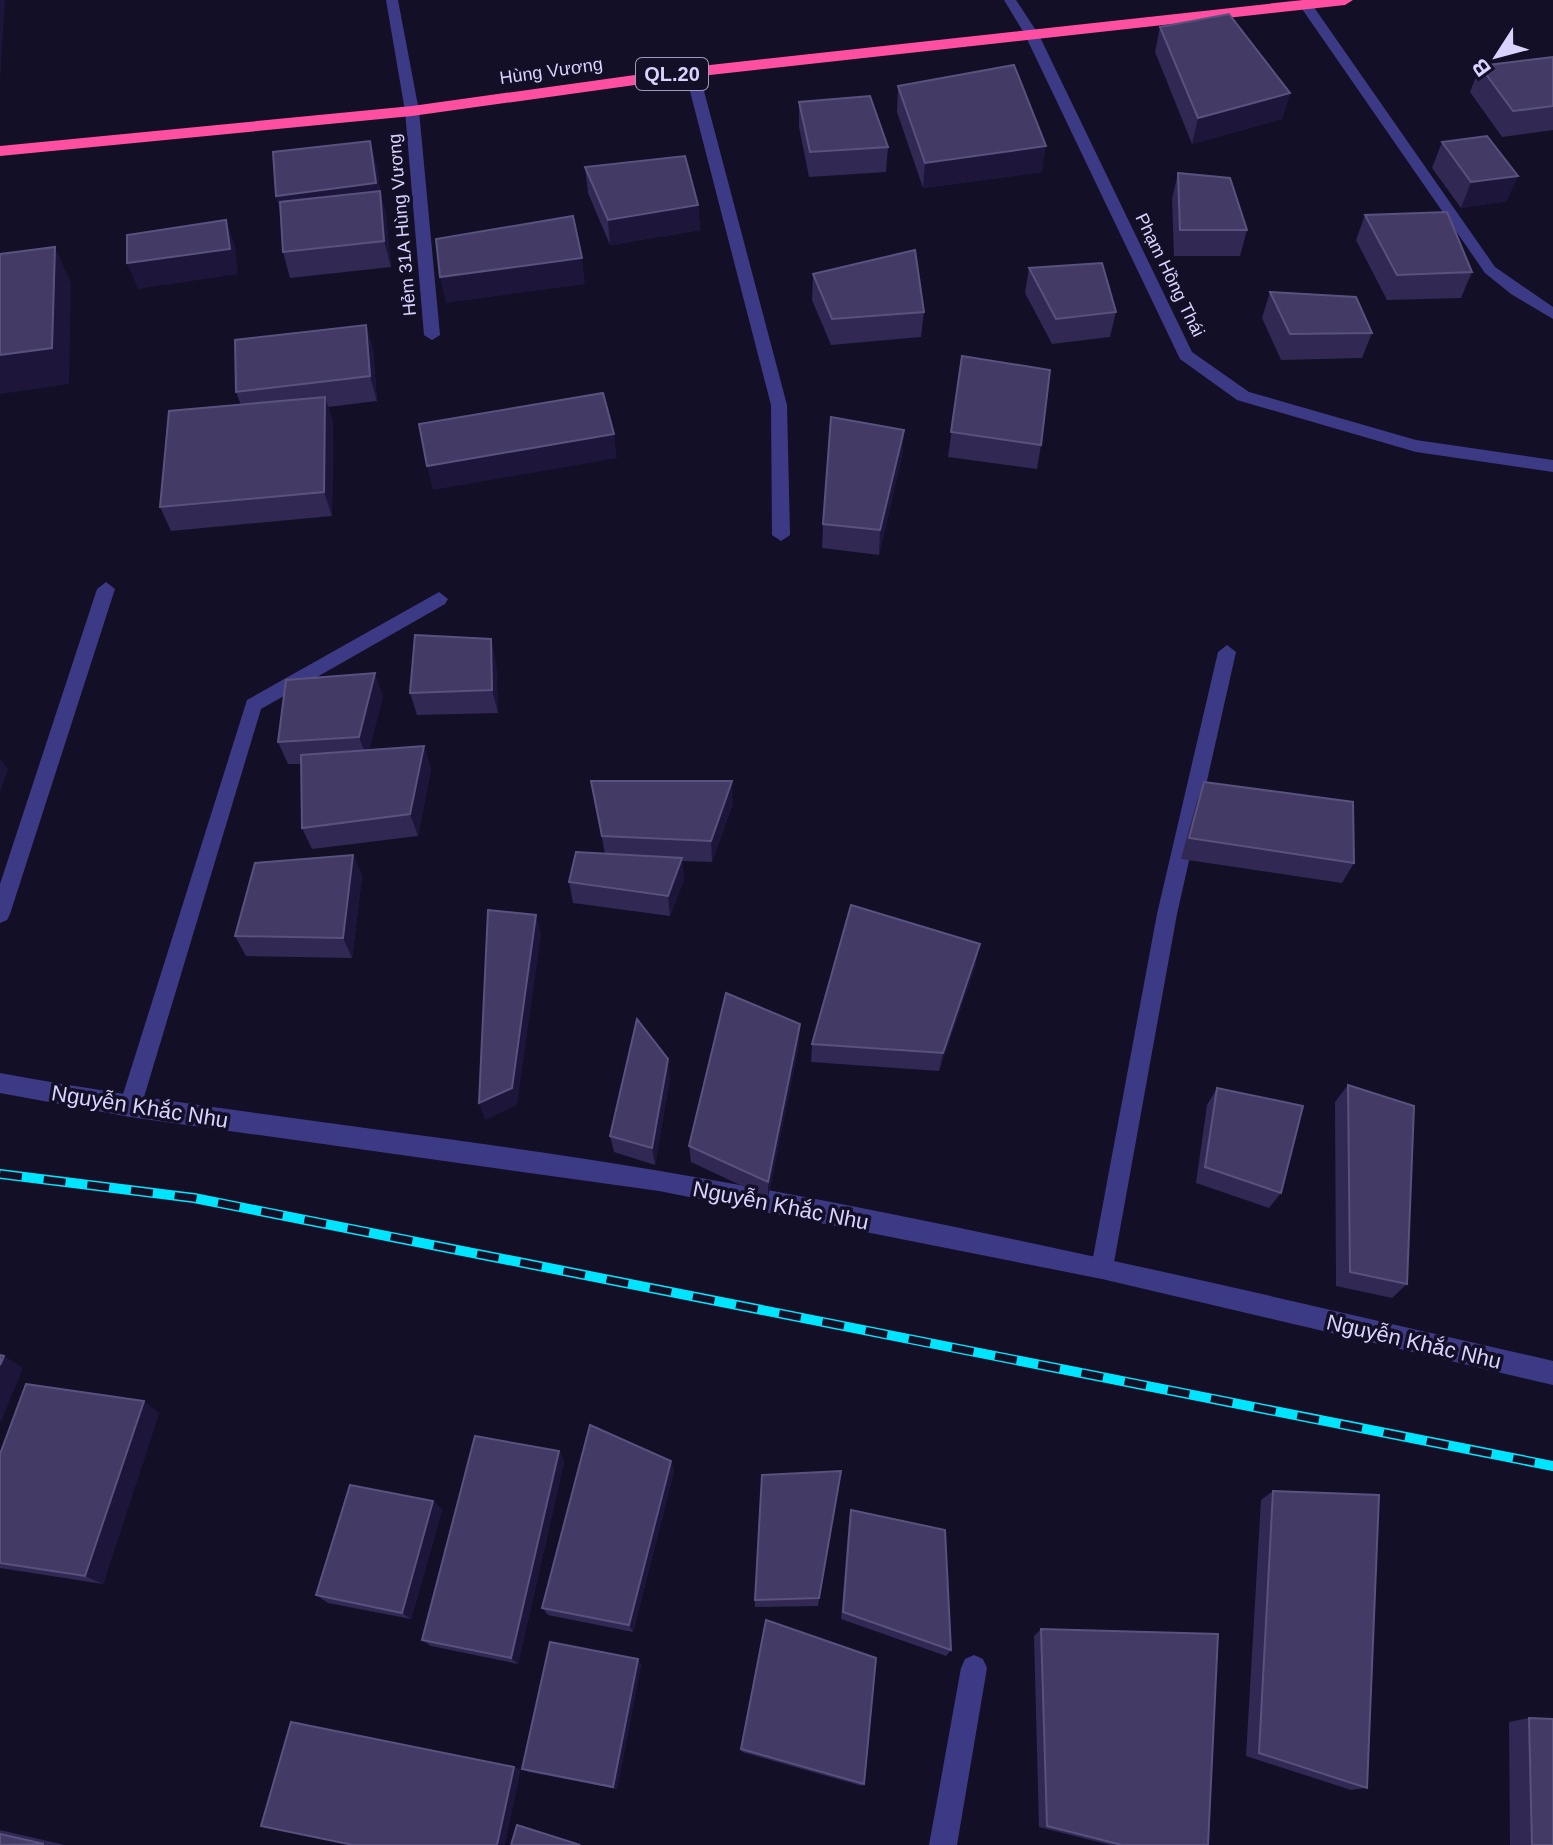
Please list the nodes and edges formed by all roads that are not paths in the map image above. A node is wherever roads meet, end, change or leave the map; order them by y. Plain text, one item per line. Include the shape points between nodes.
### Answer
1 (392, 0) edge
2 (1010, 0) edge
3 (1345, 0) edge
4 (1306, 6) junction
5 (1032, 35) junction
6 (692, 72) junction
7 (412, 111) junction
8 (0, 151) edge
9 (1553, 314) edge
10 (432, 335) dead end
11 (1553, 466) edge
12 (781, 535) dead end
13 (106, 589) dead end
14 (439, 599) dead end
15 (1227, 652) dead end
16 (0, 914) edge
17 (0, 1083) edge
18 (130, 1107) junction
19 (1102, 1268) junction
20 (1553, 1373) edge
21 (974, 1668) dead end
22 (943, 1845) edge

1 - 7 street, Hẻm 31A Hùng Vương
2 - 5 street, Phạm Hồng Thái
3 - 4 highway, Hùng Vương / QL.20
4 - 5 highway, Hùng Vương / QL.20
4 - 9 street via 1490,270
5 - 6 highway, Hùng Vương / QL.20
5 - 11 street, Phạm Hồng Thái via 1186,355 1243,396 1416,446
6 - 7 highway, Hùng Vương / QL.20
6 - 12 street via 779,405
7 - 8 highway, Hùng Vương / QL.20
7 - 10 street, Hẻm 31A Hùng Vương
13 - 16 street
14 - 18 street via 253,705
15 - 19 street via 1167,914
17 - 18 street, Nguyễn Khắc Nhu
18 - 19 street, Nguyễn Khắc Nhu via 659,1181
19 - 20 street, Nguyễn Khắc Nhu
21 - 22 street

